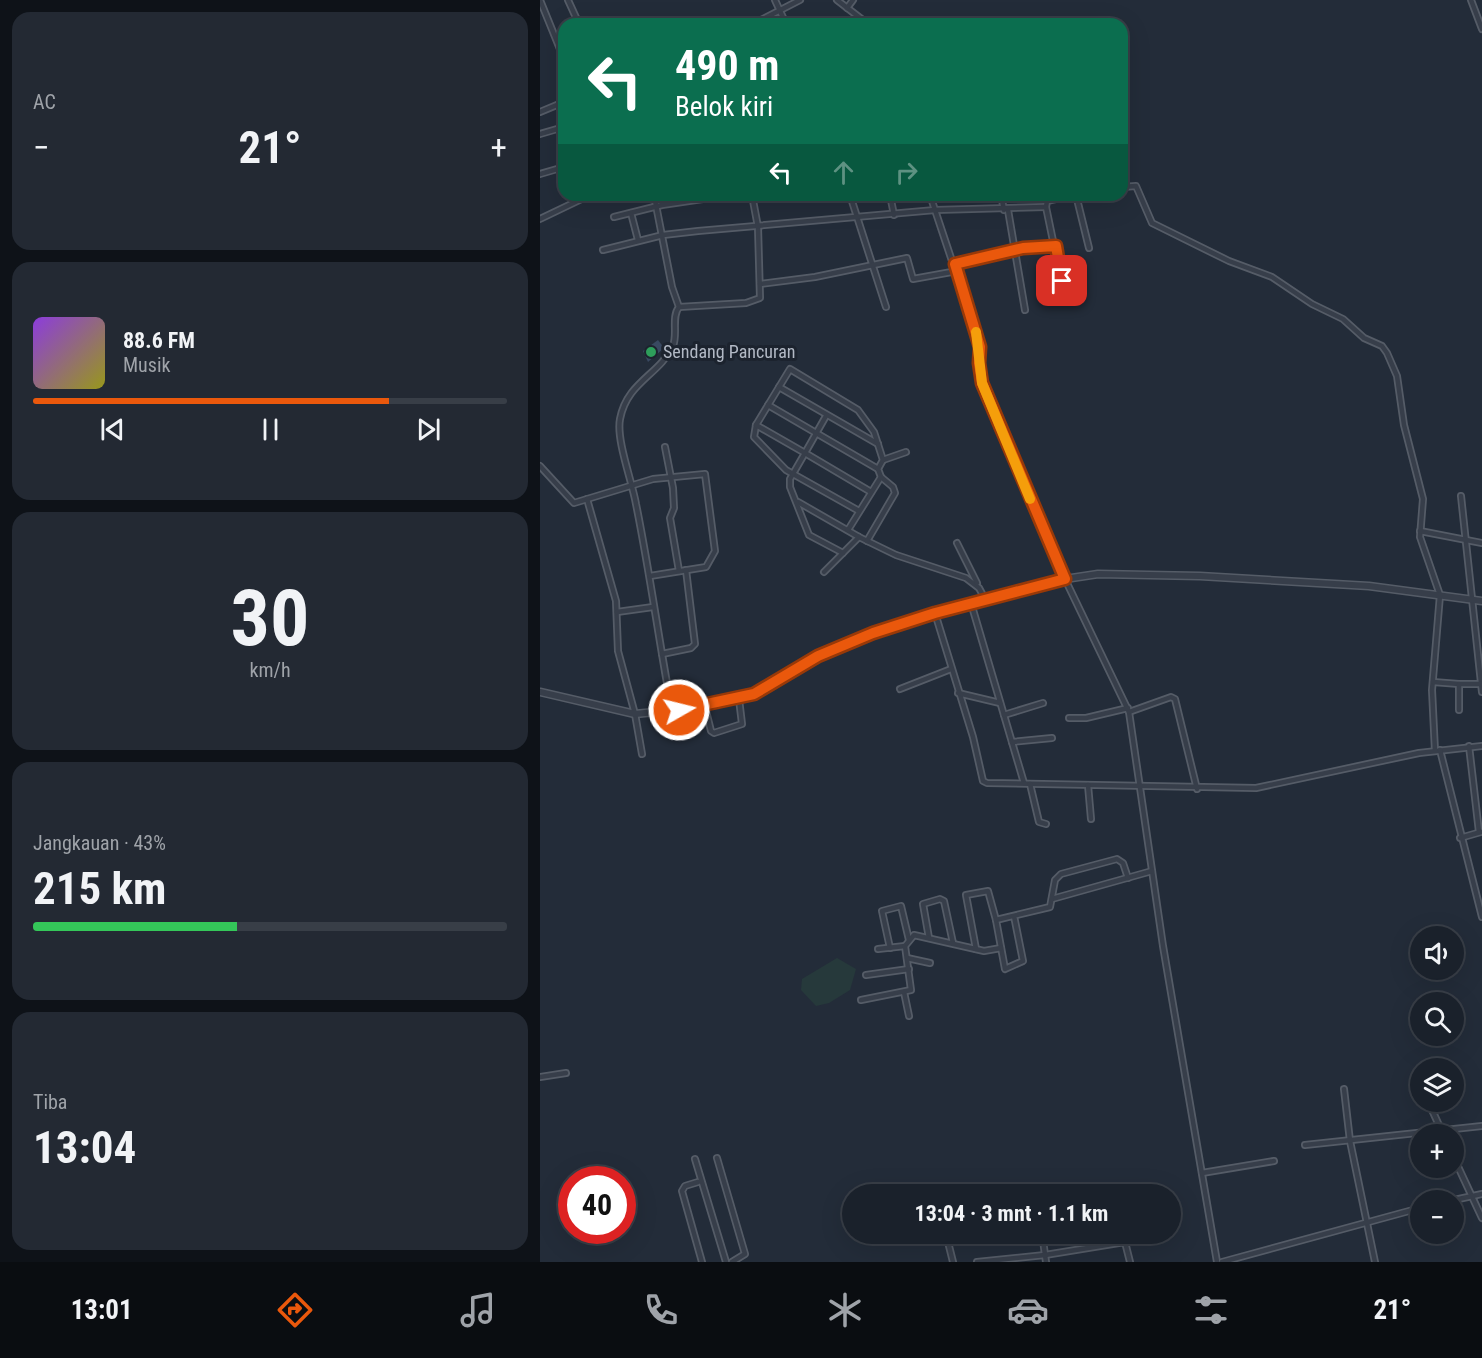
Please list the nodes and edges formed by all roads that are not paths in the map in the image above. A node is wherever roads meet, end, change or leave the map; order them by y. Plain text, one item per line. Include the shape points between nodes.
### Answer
1 (540, 0) edge
2 (568, 0) edge
3 (775, 0) edge
4 (800, 0) edge
5 (837, 0) edge
6 (853, 0) edge
7 (1471, 0) edge
8 (847, 8) junction
9 (780, 11) junction
10 (576, 18) edge
11 (765, 18) edge
12 (783, 18) edge
13 (860, 18) edge
14 (1482, 29) edge
15 (558, 44) edge
16 (558, 104) edge
17 (540, 112) edge
18 (558, 129) edge
19 (540, 134) edge
20 (558, 169) edge
21 (540, 174) edge
22 (1128, 187) edge
23 (578, 201) edge
24 (655, 201) edge
25 (690, 201) edge
26 (753, 201) edge
27 (852, 201) edge
28 (891, 201) edge
29 (932, 201) edge
30 (1003, 201) edge
31 (1047, 201) edge
32 (1076, 201) edge
33 (656, 206) junction
34 (1046, 207) junction
35 (935, 210) junction
36 (1006, 210) junction
37 (631, 213) junction
38 (894, 215) junction
39 (614, 217) dead end
40 (540, 219) edge
41 (858, 219) junction
42 (758, 227) junction
43 (663, 235) junction
44 (638, 240) junction
45 (1056, 246) junction
46 (1089, 248) dead end
47 (603, 250) dead end
48 (1014, 251) junction
49 (873, 264) junction
50 (955, 264) junction
51 (957, 271) junction
52 (759, 284) junction
53 (1065, 299) dead end
54 (679, 306) junction
55 (886, 307) dead end
56 (1025, 310) dead end
57 (779, 387) junction
58 (768, 405) junction
59 (826, 416) junction
60 (756, 425) junction
61 (816, 434) junction
62 (878, 444) junction
63 (665, 447) dead end
64 (906, 452) dead end
65 (805, 453) junction
66 (883, 460) junction
67 (540, 466) edge
68 (878, 469) junction
69 (793, 474) junction
70 (881, 477) junction
71 (672, 478) junction
72 (632, 484) junction
73 (871, 492) junction
74 (1461, 496) dead end
75 (587, 499) junction
76 (798, 502) junction
77 (859, 511) junction
78 (848, 530) junction
79 (1420, 531) junction
80 (859, 537) junction
81 (1465, 539) junction
82 (867, 541) junction
83 (957, 543) dead end
84 (1482, 543) edge
85 (843, 553) junction
86 (686, 570) junction
87 (679, 571) junction
88 (824, 572) dead end
89 (650, 576) junction
90 (1065, 579) junction
91 (979, 588) junction
92 (1440, 595) junction
93 (985, 599) junction
94 (1471, 599) junction
95 (1482, 602) edge
96 (971, 603) junction
97 (653, 607) junction
98 (618, 612) junction
99 (935, 613) junction
100 (662, 654) junction
101 (951, 669) junction
102 (1433, 682) junction
103 (1459, 684) junction
104 (1481, 684) edge
105 (900, 688) dead end
106 (540, 692) edge
107 (1482, 692) edge
108 (958, 693) junction
109 (739, 699) junction
110 (1043, 702) dead end
111 (1000, 703) junction
112 (705, 707) junction
113 (1128, 710) junction
114 (1459, 710) dead end
115 (672, 711) junction
116 (635, 714) junction
117 (1004, 715) junction
118 (1070, 718) dead end
119 (1052, 738) dead end
120 (1012, 742) junction
121 (1469, 746) junction
122 (1482, 746) edge
123 (1437, 751) junction
124 (642, 754) dead end
125 (1027, 784) junction
126 (1088, 785) junction
127 (1138, 788) junction
128 (1197, 789) junction
129 (1474, 789) junction
130 (1482, 789) edge
131 (1091, 819) dead end
132 (1046, 824) dead end
133 (1481, 832) edge
134 (1460, 838) junction
135 (1152, 871) junction
136 (1128, 878) junction
137 (1052, 899) junction
138 (1014, 916) junction
139 (1482, 917) edge
140 (996, 920) junction
141 (929, 938) junction
142 (909, 940) junction
143 (952, 943) junction
144 (905, 946) junction
145 (890, 948) junction
146 (1001, 948) junction
147 (878, 949) dead end
148 (976, 949) junction
149 (907, 958) junction
150 (930, 963) dead end
151 (909, 969) junction
152 (866, 975) dead end
153 (904, 992) junction
154 (861, 1000) dead end
155 (909, 1016) dead end
156 (566, 1073) dead end
157 (540, 1077) edge
158 (1344, 1089) dead end
159 (1482, 1126) edge
160 (1464, 1129) edge
161 (1410, 1135) edge
162 (1350, 1141) junction
163 (1305, 1145) dead end
164 (717, 1158) dead end
165 (695, 1159) dead end
166 (1274, 1161) dead end
167 (1202, 1173) junction
168 (1463, 1178) edge
169 (698, 1182) dead end
170 (1482, 1194) edge
171 (1471, 1196) junction
172 (1464, 1198) edge
173 (1410, 1211) edge
174 (1482, 1218) edge
175 (1366, 1222) junction
176 (948, 1244) edge
177 (1044, 1244) edge
178 (1113, 1244) edge
179 (1126, 1244) edge
180 (1045, 1255) junction
181 (1007, 1261) edge
182 (702, 1262) edge
183 (726, 1262) edge
184 (734, 1262) edge
185 (953, 1262) edge
186 (977, 1262) edge
187 (1046, 1262) edge
188 (1130, 1262) edge
189 (1217, 1262) edge
190 (1222, 1262) edge
191 (1375, 1262) edge

1 - 15 street
2 - 10 street
3 - 9 street
4 - 9 street
5 - 8 street
6 - 8 street
7 - 14 street
8 - 13 street
9 - 11 street
9 - 12 street
16 - 17 street
18 - 19 street
20 - 21 street
22 - 79 street via 1136,186 1153,223 1229,261 1272,277 1382,346 1397,376 1404,425 1423,499
23 - 40 street
24 - 33 street
25 - 33 street
26 - 42 street
27 - 41 street
28 - 38 street
29 - 35 street
30 - 36 street
31 - 34 street
32 - 46 street
33 - 37 street
33 - 43 street
34 - 36 street
34 - 45 street
35 - 36 street
35 - 38 street
35 - 50 street
36 - 48 street
37 - 39 street
37 - 44 street
38 - 41 street
41 - 42 street
41 - 49 street
42 - 43 street
42 - 52 street
43 - 44 street
43 - 54 street
44 - 47 street
45 - 48 street
45 - 53 street
48 - 50 street
48 - 56 street
49 - 51 street via 907,258 913,279
49 - 52 street
49 - 55 street
50 - 51 street
51 - 90 street via 980,347 982,383
52 - 54 street via 757,301
54 - 72 street via 674,344 657,367 635,386 621,417 621,436
57 - 58 street
57 - 59 street
57 - 62 street via 788,370 793,369 858,410
58 - 60 street
58 - 61 street
59 - 61 street
59 - 62 street
60 - 65 street
60 - 69 street via 754,437
61 - 65 street
61 - 68 street
62 - 66 street
63 - 71 street
64 - 66 street
65 - 69 street
65 - 73 street
66 - 68 street
67 - 75 street via 572,502
68 - 70 street
69 - 76 street via 790,487
69 - 77 street
70 - 73 street
70 - 82 street via 895,493
71 - 72 street
71 - 86 street via 705,474 707,484 715,551 706,567
71 - 87 street via 674,504 670,518
72 - 75 street
72 - 89 street
73 - 77 street
74 - 81 street
75 - 98 street
76 - 78 street
76 - 85 street via 809,535
77 - 78 street
78 - 80 street
79 - 81 street
79 - 92 street
80 - 82 street
80 - 85 street
81 - 84 street
81 - 94 street
82 - 91 street via 966,578
83 - 91 street
85 - 88 street
86 - 87 street
86 - 100 street via 695,644
87 - 89 street
89 - 97 street
90 - 92 street via 1133,573 1189,575 1369,586
90 - 93 street
90 - 113 street
91 - 93 street
92 - 94 street
92 - 102 street
93 - 96 street
94 - 95 street
94 - 104 street
96 - 99 street
96 - 111 street
97 - 98 street
97 - 100 street
98 - 116 street via 618,651
99 - 101 street
99 - 109 street via 818,656 764,689
100 - 115 street
101 - 105 street
101 - 108 street
102 - 103 street
102 - 123 street
103 - 104 street
103 - 114 street
104 - 107 street
106 - 116 street
108 - 111 street
108 - 125 street via 984,783
109 - 112 street
109 - 112 street via 742,724 714,733
110 - 117 street
111 - 117 street
112 - 115 street
113 - 118 street
113 - 127 street
113 - 128 street via 1175,699
115 - 116 street
116 - 124 street
117 - 120 street
119 - 120 street
120 - 125 street
121 - 122 street
121 - 123 street
121 - 129 street
123 - 128 street via 1256,788
123 - 134 street
125 - 126 street
125 - 132 street via 1039,822
126 - 127 street
126 - 131 street
127 - 128 street
127 - 135 street
129 - 130 street
129 - 133 street
133 - 134 street
134 - 139 street
135 - 136 street
135 - 167 street
136 - 137 street
136 - 137 street via 1123,862 1117,859 1061,874 1055,880
137 - 138 street via 1046,909
138 - 140 street
138 - 146 street via 1023,961 1005,969
140 - 146 street
140 - 148 street via 988,891 966,895
141 - 142 street via 916,935
141 - 143 street
141 - 143 street via 923,904 940,899 944,901
142 - 144 street
142 - 145 street via 901,906 882,911
143 - 148 street
144 - 145 street
144 - 149 street
145 - 147 street
146 - 148 street
149 - 150 street
149 - 151 street
151 - 152 street
151 - 153 street via 912,988
153 - 154 street
153 - 155 street
156 - 157 street
158 - 162 street
159 - 160 street
161 - 162 street
162 - 163 street
162 - 175 street
164 - 184 street via 745,1254
165 - 183 street
166 - 167 street
167 - 189 street
168 - 171 street
169 - 182 street via 682,1191
170 - 171 street
171 - 172 street
171 - 174 street
173 - 175 street
175 - 190 street
175 - 191 street
176 - 185 street
177 - 180 street
178 - 180 street
179 - 188 street
180 - 181 street
180 - 187 street
181 - 186 street

